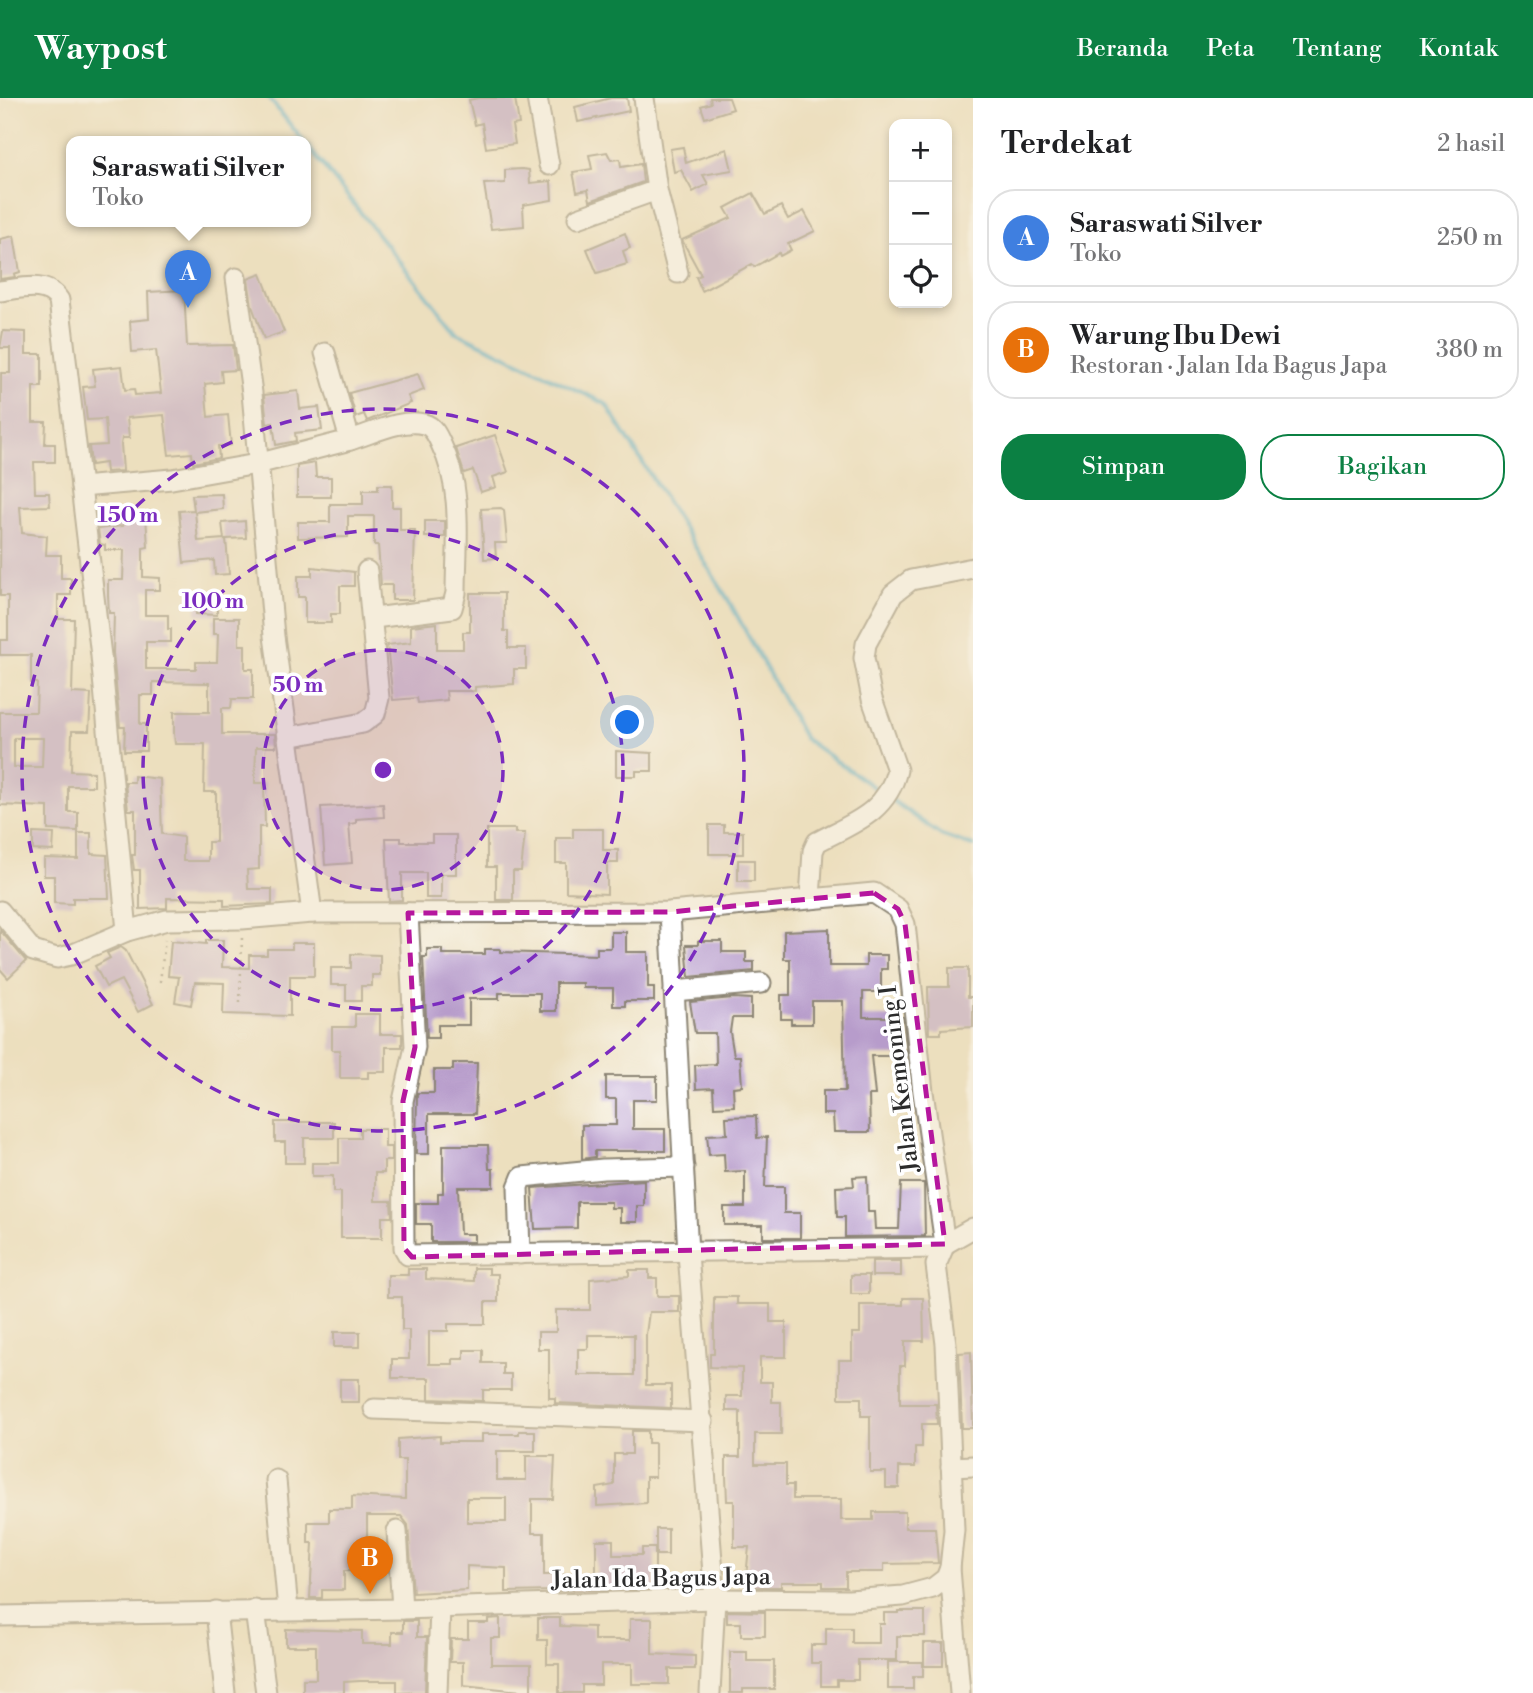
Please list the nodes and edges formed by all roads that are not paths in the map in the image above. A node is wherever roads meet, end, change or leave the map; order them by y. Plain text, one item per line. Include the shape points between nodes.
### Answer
1 (537, 98) edge
2 (645, 98) edge
3 (550, 166) dead end
4 (657, 190) junction
5 (578, 218) dead end
6 (678, 273) dead end
7 (236, 278) dead end
8 (0, 291) edge
9 (325, 353) dead end
10 (350, 440) junction
11 (257, 464) junction
12 (81, 488) junction
13 (973, 568) edge
14 (367, 571) dead end
15 (374, 618) junction
16 (288, 737) junction
17 (810, 898) junction
18 (0, 911) edge
19 (670, 912) junction
20 (312, 913) junction
21 (408, 913) junction
22 (127, 931) junction
23 (761, 983) dead end
24 (674, 991) junction
25 (684, 1167) junction
26 (973, 1228) edge
27 (943, 1246) junction
28 (688, 1253) junction
29 (520, 1254) junction
30 (373, 1409) dead end
31 (703, 1421) junction
32 (973, 1466) edge
33 (951, 1467) junction
34 (276, 1480) dead end
35 (397, 1531) dead end
36 (950, 1568) junction
37 (925, 1591) junction
38 (715, 1599) junction
39 (440, 1607) junction
40 (402, 1609) junction
41 (255, 1610) junction
42 (288, 1610) junction
43 (216, 1611) junction
44 (0, 1616) edge
45 (955, 1621) junction
46 (225, 1693) edge
47 (266, 1693) edge
48 (436, 1693) edge
49 (710, 1693) edge
50 (960, 1693) edge

1 - 3 street
2 - 4 street
4 - 5 street
4 - 6 street
7 - 11 street via 250,369
8 - 12 street via 38,287 59,300
9 - 10 street
10 - 11 street
10 - 15 street via 404,424 425,424 437,437 455,482 453,605 448,610
11 - 12 street
11 - 16 street
12 - 22 street
13 - 17 street via 911,580 893,594 866,644 867,680 896,763 895,780 859,823 817,842
14 - 15 street
15 - 16 street via 379,698 375,714 363,723
16 - 20 street
17 - 19 street
17 - 27 street, Jalan Kemoning I via 874,893 898,909 905,924
18 - 22 street via 33,951 46,956 71,956
19 - 21 street
19 - 24 street
20 - 21 street
20 - 22 street via 167,920
21 - 29 street via 415,1048 403,1101 405,1252 412,1257
23 - 24 street
24 - 25 street
25 - 28 street
25 - 29 street via 523,1177 518,1187
26 - 27 street
27 - 28 street
27 - 33 street via 936,1275 946,1344
28 - 29 street
28 - 31 street
30 - 31 street
31 - 38 street
32 - 33 street
33 - 36 street via 954,1530
34 - 42 street
35 - 40 street
36 - 37 street via 940,1585
36 - 45 street
37 - 38 street, Jalan Ida Bagus Japa via 849,1600
37 - 45 street
38 - 39 street, Jalan Ida Bagus Japa
38 - 49 street
39 - 40 street, Jalan Ida Bagus Japa
39 - 48 street
40 - 42 street, Jalan Ida Bagus Japa
41 - 42 street, Jalan Ida Bagus Japa
41 - 43 street, Jalan Ida Bagus Japa
41 - 47 street
43 - 44 street, Jalan Ida Bagus Japa
43 - 46 street
45 - 50 street

